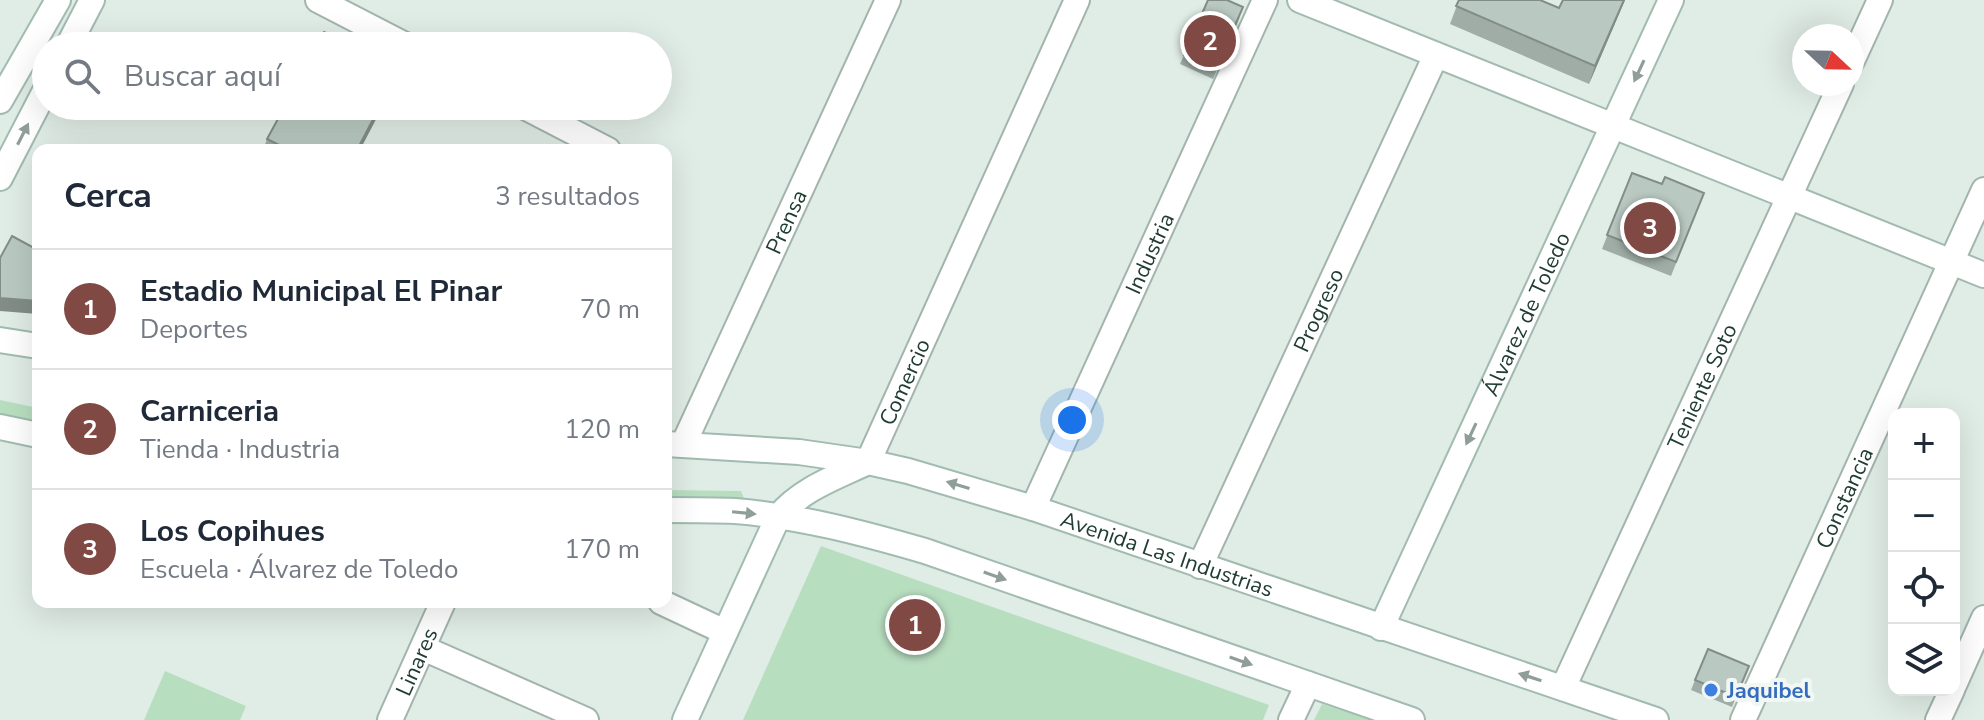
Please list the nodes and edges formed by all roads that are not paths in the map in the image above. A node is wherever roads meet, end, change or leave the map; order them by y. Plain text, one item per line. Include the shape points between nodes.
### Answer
1 (58, 0) edge
2 (92, 0) edge
3 (318, 0) edge
4 (888, 0) edge
5 (1077, 0) edge
6 (1265, 0) edge
7 (1300, 0) edge
8 (1671, 0) edge
9 (1880, 0) edge
10 (40, 32) edge
11 (75, 32) edge
12 (380, 32) edge
13 (1864, 35) edge
14 (32, 45) edge
15 (1436, 55) junction
16 (1835, 96) edge
17 (0, 101) edge
18 (32, 116) edge
19 (550, 120) edge
20 (1613, 126) junction
21 (596, 144) edge
22 (0, 178) edge
23 (1984, 190) edge
24 (1789, 197) junction
25 (1951, 262) junction
26 (1984, 275) edge
27 (0, 340) edge
28 (32, 345) edge
29 (0, 427) edge
30 (32, 434) edge
31 (675, 444) edge
32 (868, 462) junction
33 (1033, 508) junction
34 (672, 510) edge
35 (778, 517) junction
36 (1200, 566) junction
37 (672, 607) edge
38 (440, 608) edge
39 (1984, 618) edge
40 (1381, 628) junction
41 (725, 632) junction
42 (423, 648) junction
43 (1960, 671) edge
44 (1308, 684) junction
45 (1563, 688) junction
46 (1949, 696) edge
47 (390, 720) edge
48 (586, 720) edge
49 (685, 720) edge
50 (1291, 720) edge
51 (1412, 720) edge
52 (1656, 720) edge
53 (1743, 720) edge
54 (1938, 720) edge

1 - 10 street
2 - 11 street
3 - 12 street
4 - 31 street, Prensa
5 - 32 street, Comercio
6 - 33 street, Industria
7 - 15 street
8 -> 20 street, Álvarez de Toledo
9 - 13 street
14 - 17 street
15 - 20 street
15 - 36 street, Progreso
16 - 24 street, Teniente Soto
22 -> 18 street
19 - 21 street
20 - 24 street
20 -> 40 street, Álvarez de Toledo
23 - 25 street, Constancia
24 - 25 street
24 - 45 street, Teniente Soto
25 - 26 street
25 - 53 street, Constancia
27 - 28 street
29 - 30 street
31 - 32 street, Avenida Las Industrias
33 -> 32 street, Avenida Las Industrias
32 - 35 street via 809,490
33 - 36 street, Avenida Las Industrias
34 -> 35 street
35 - 41 street
35 -> 44 street via 925,551
36 - 40 street, Avenida Las Industrias
37 - 41 street
38 - 42 street, Linares
39 - 43 street
45 -> 40 street, Avenida Las Industrias
41 - 49 street
42 - 47 street, Linares
42 - 48 street
44 - 50 street
44 - 51 street
45 - 52 street, Avenida Las Industrias
46 - 54 street

